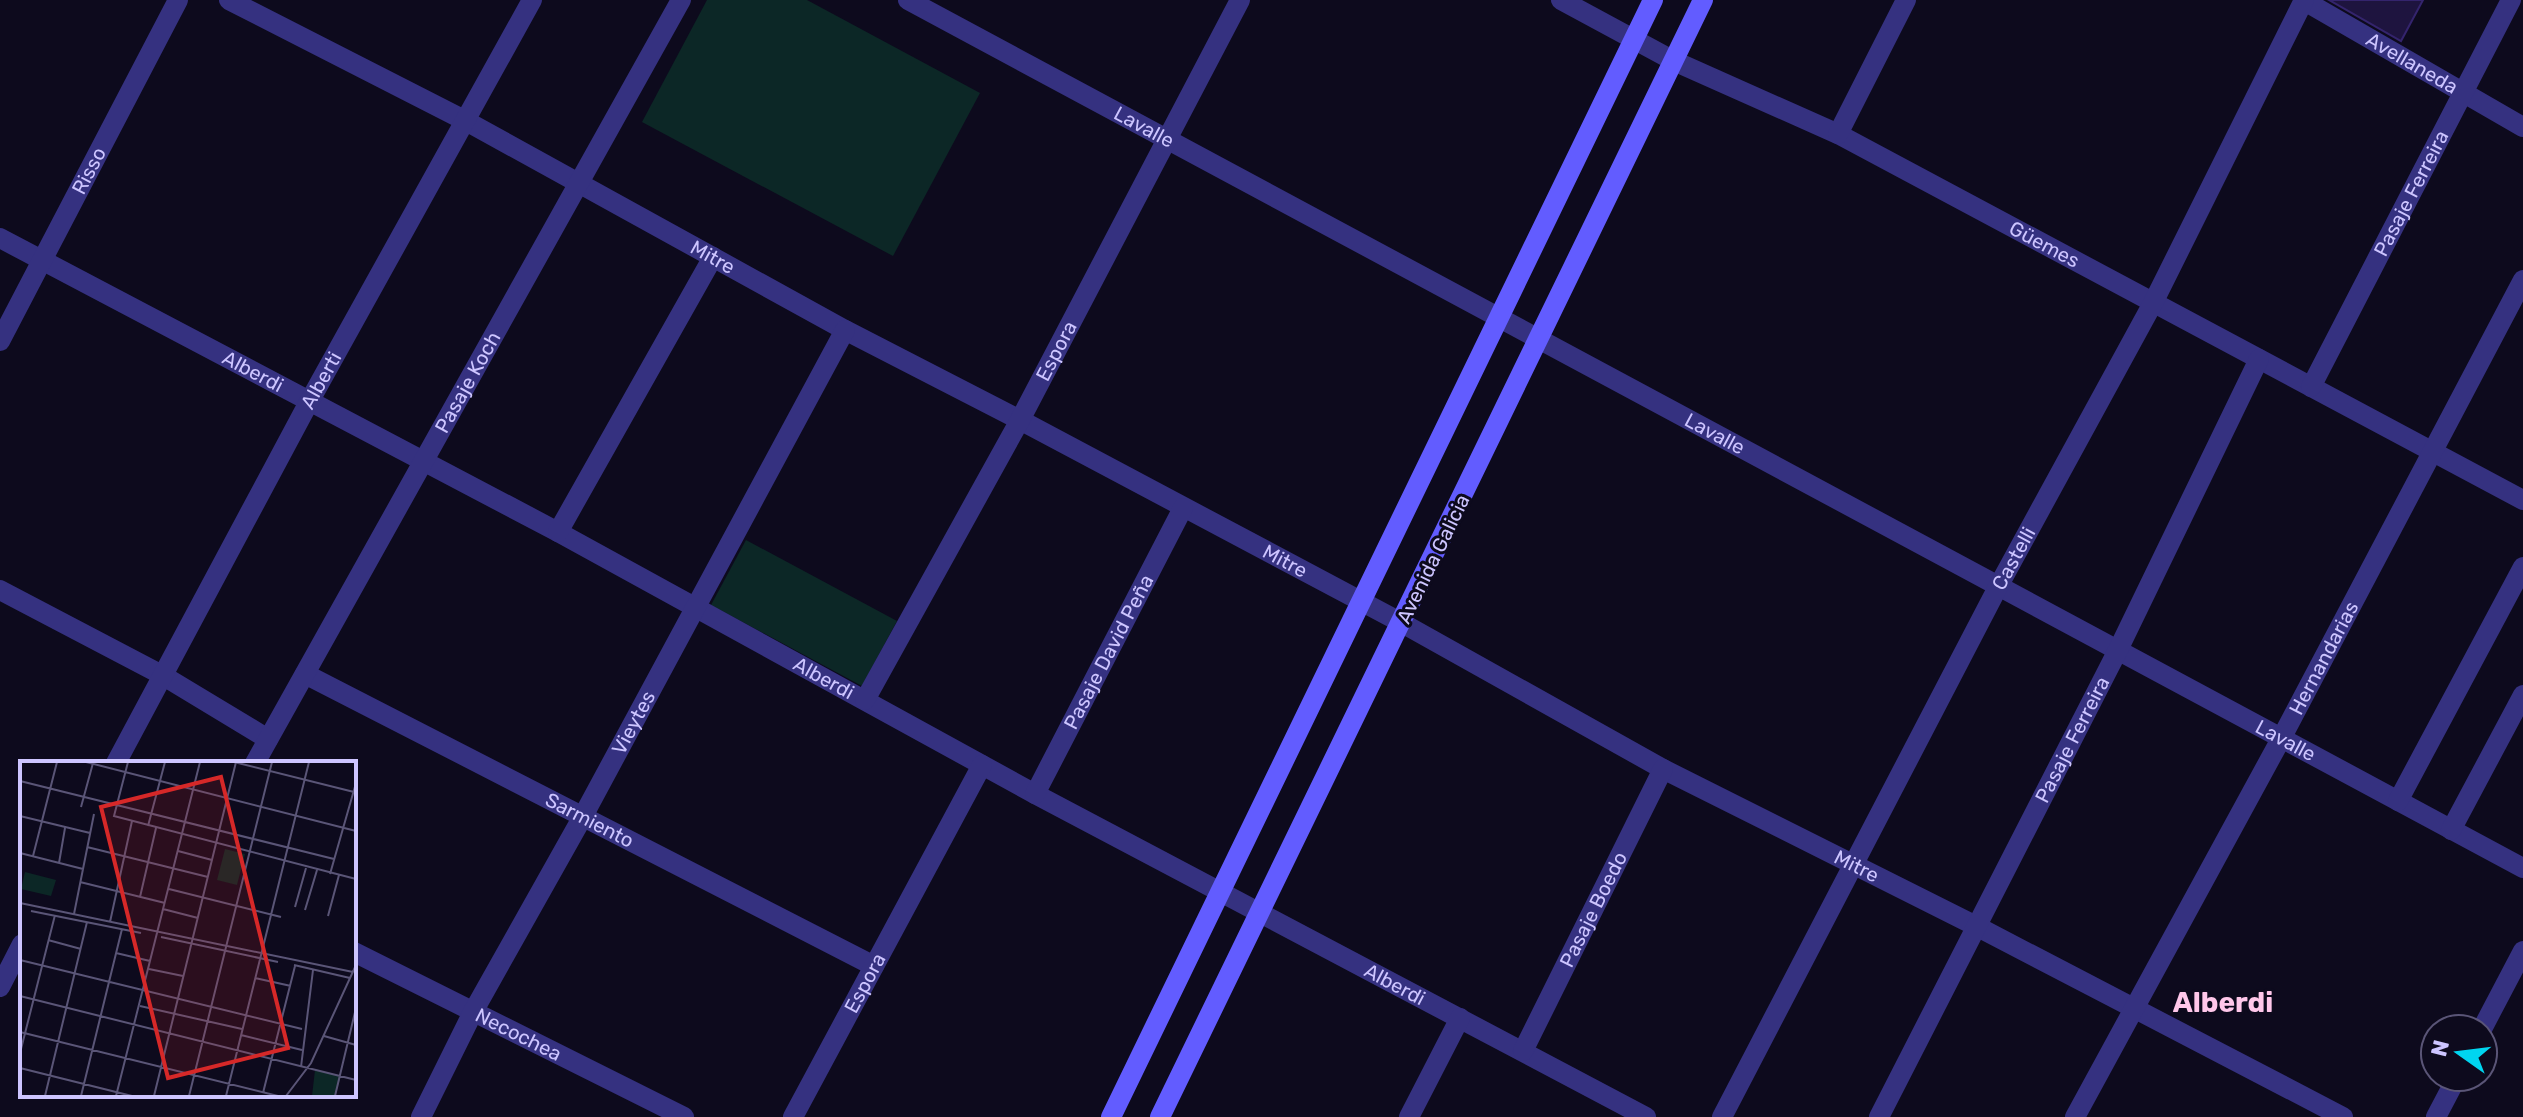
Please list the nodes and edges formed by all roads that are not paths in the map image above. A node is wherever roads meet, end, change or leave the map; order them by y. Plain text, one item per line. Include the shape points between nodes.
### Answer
1 (178, 0) edge
2 (229, 0) edge
3 (532, 0) edge
4 (681, 0) edge
5 (908, 0) edge
6 (1240, 0) edge
7 (1561, 0) edge
8 (1653, 0) edge
9 (1703, 0) edge
10 (1906, 0) edge
11 (2304, 0) edge
12 (2511, 0) edge
13 (1634, 39) junction
14 (1674, 61) junction
15 (2464, 93) junction
16 (466, 121) junction
17 (2523, 127) edge
18 (1838, 134) junction
19 (1167, 139) junction
20 (579, 183) junction
21 (0, 238) edge
22 (713, 257) junction
23 (43, 260) junction
24 (2523, 280) edge
25 (2153, 303) junction
26 (1498, 317) junction
27 (845, 330) junction
28 (1540, 339) junction
29 (0, 341) edge
30 (2259, 359) junction
31 (2311, 387) junction
32 (309, 402) junction
33 (1020, 420) junction
34 (2433, 452) junction
35 (424, 464) junction
36 (2523, 500) edge
37 (1183, 508) junction
38 (558, 532) junction
39 (2523, 567) edge
40 (1999, 585) junction
41 (0, 590) edge
42 (1361, 601) junction
43 (696, 610) junction
44 (1402, 623) junction
45 (2118, 650) junction
46 (305, 674) junction
47 (162, 675) junction
48 (2523, 695) edge
49 (865, 700) junction
50 (2282, 737) junction
51 (268, 739) junction
52 (117, 761) edge
53 (256, 761) edge
54 (982, 765) junction
55 (1663, 769) junction
56 (1035, 794) junction
57 (2398, 801) junction
58 (582, 818) junction
59 (2451, 830) junction
60 (1852, 866) junction
61 (2523, 868) edge
62 (1220, 893) junction
63 (1258, 913) junction
64 (1978, 927) junction
65 (20, 948) edge
66 (2523, 951) edge
67 (356, 953) edge
68 (874, 966) junction
69 (11, 968) edge
70 (0, 987) edge
71 (2133, 1009) junction
72 (473, 1012) junction
73 (2490, 1013) edge
74 (1460, 1018) junction
75 (1523, 1051) junction
76 (2449, 1093) edge
77 (421, 1117) edge
78 (684, 1117) edge
79 (793, 1117) edge
80 (1111, 1117) edge
81 (1160, 1117) edge
82 (1409, 1117) edge
83 (1646, 1117) edge
84 (1722, 1117) edge
85 (1879, 1117) edge
86 (2075, 1117) edge
87 (2343, 1117) edge
88 (2436, 1117) edge

1 - 23 street, Risso
2 - 16 street, Mitre
3 - 16 street, Alberti
4 - 20 street, Pasaje Koch
5 - 19 street, Lavalle
6 - 19 street, Espora
7 - 13 street, Güemes
8 - 13 main road
9 - 14 main road, Avenida Galicia
10 - 18 street
11 - 15 street, Avellaneda
11 - 25 street, Castelli
12 - 15 street, Pasaje Ferreira
13 - 14 street, Güemes
13 - 26 main road
14 - 18 street, Güemes
14 - 28 main road, Avenida Galicia
15 - 17 street, Avellaneda
15 - 31 street, Pasaje Ferreira
16 - 20 street, Mitre
16 - 32 street, Alberti
18 - 25 street, Güemes
19 - 26 street, Lavalle
19 - 33 street, Espora
20 - 22 street, Mitre
20 - 35 street, Pasaje Koch
21 - 23 street, Alberdi
22 - 27 street, Mitre
22 - 38 street
23 - 29 street, Risso
23 - 32 street, Alberdi
24 - 34 street, Hernandarias
25 - 30 street, Güemes
25 - 40 street, Castelli
26 - 28 street, Lavalle
26 - 42 main road
27 - 33 street, Mitre
27 - 43 street, Vieytes
28 - 40 street, Lavalle
28 - 44 main road, Avenida Galicia
30 - 31 street, Güemes
30 - 45 street, Pasaje Ferreira
31 - 34 street, Güemes
32 - 35 street, Alberdi
32 - 47 street, Alberti
33 - 37 street, Mitre
33 - 49 street, Espora
34 - 36 street, Güemes
34 - 50 street, Hernandarias
35 - 38 street, Alberdi
35 - 46 street, Pasaje Koch
37 - 42 street, Mitre
37 - 56 street, Pasaje David Peña
38 - 43 street, Alberdi
39 - 57 street
40 - 45 street, Lavalle
40 - 60 street, Castelli
41 - 47 street
42 - 44 street, Mitre
42 - 62 main road
43 - 49 street, Alberdi
43 - 58 street, Vieytes
44 - 55 street, Mitre
44 - 63 main road, Avenida Galicia
45 - 50 street, Lavalle
45 - 64 street, Pasaje Ferreira
46 - 51 street, Pasaje Koch
46 - 58 street, Sarmiento
47 - 51 street
47 - 52 street, Alberti
48 - 59 street
49 - 54 street, Alberdi
50 - 57 street, Lavalle
50 - 71 street, Hernandarias
51 - 53 street, Pasaje Koch
54 - 56 street, Alberdi
54 - 68 street, Espora
55 - 60 street, Mitre
55 - 75 street, Pasaje Boedo
56 - 62 street, Alberdi
57 - 59 street, Lavalle
58 - 68 street, Sarmiento
58 - 72 street, Vieytes
59 - 61 street, Lavalle
60 - 64 street, Mitre
60 - 84 street, Castelli
62 - 63 street, Alberdi
62 - 80 main road
63 - 74 street, Alberdi
63 - 81 main road, Avenida Galicia
64 - 71 street, Mitre
64 - 85 street, Pasaje Ferreira
65 - 69 street
66 - 73 street
67 - 72 street, Necochea
68 - 79 street, Espora
69 - 70 street
71 - 86 street, Hernandarias
71 - 87 street, Mitre
72 - 77 street, Vieytes
72 - 78 street, Necochea
74 - 75 street, Alberdi
74 - 82 street
75 - 83 street, Alberdi
76 - 88 street

